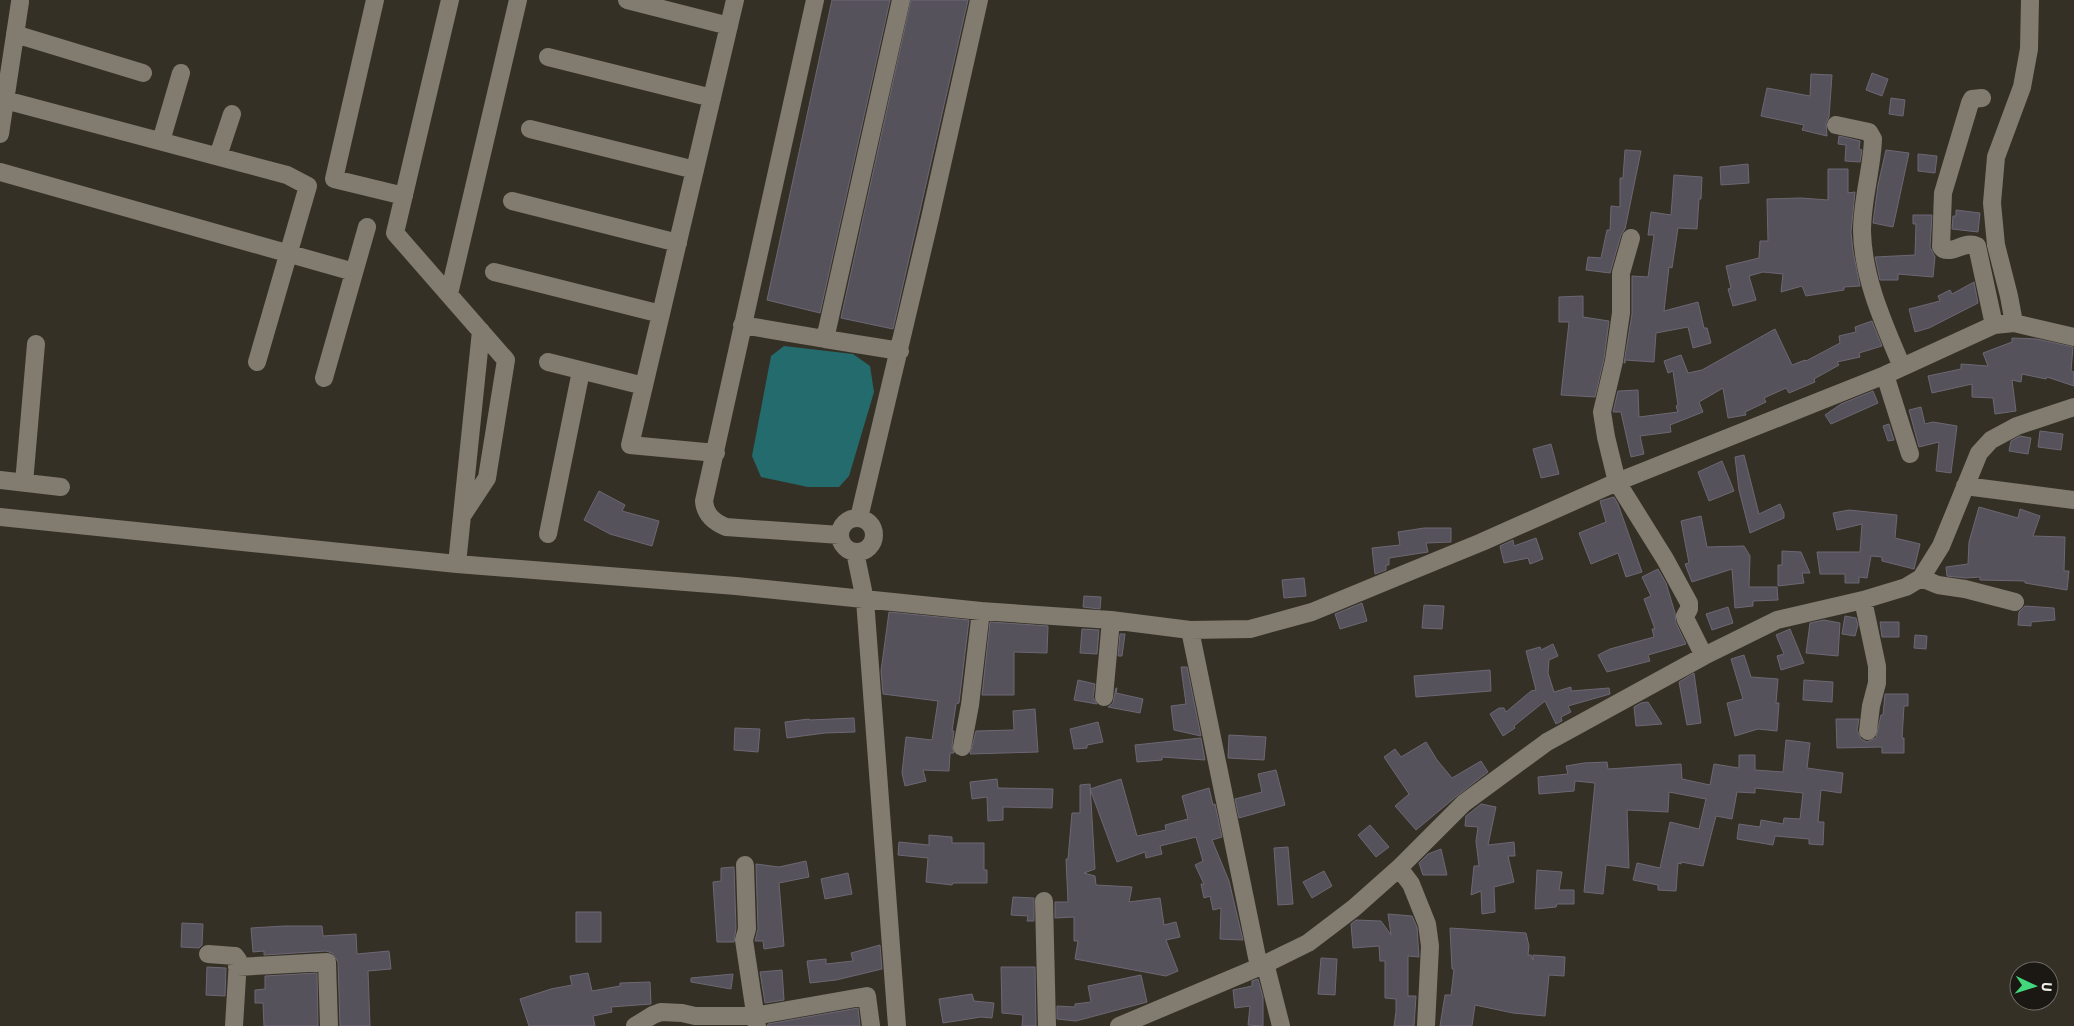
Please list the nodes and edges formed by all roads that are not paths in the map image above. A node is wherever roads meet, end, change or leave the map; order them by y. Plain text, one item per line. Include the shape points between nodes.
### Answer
1 (375, 0) edge
2 (450, 0) edge
3 (518, 0) edge
4 (627, 0) edge
5 (735, 0) edge
6 (815, 0) edge
7 (901, 0) edge
8 (979, 0) edge
9 (2030, 0) edge
10 (20, 2) dead end
11 (729, 26) junction
12 (15, 34) junction
13 (548, 57) dead end
14 (143, 73) dead end
15 (181, 73) dead end
16 (712, 98) junction
17 (1982, 98) dead end
18 (5, 100) junction
19 (232, 114) dead end
20 (1836, 125) dead end
21 (530, 129) dead end
22 (0, 134) edge
23 (161, 141) junction
24 (218, 156) junction
25 (695, 170) junction
26 (0, 172) edge
27 (404, 196) junction
28 (512, 201) dead end
29 (368, 227) dead end
30 (1631, 238) dead end
31 (678, 243) junction
32 (288, 253) junction
33 (354, 272) junction
34 (494, 272) dead end
35 (448, 294) junction
36 (661, 314) junction
37 (2014, 323) junction
38 (1994, 325) junction
39 (742, 326) junction
40 (481, 331) junction
41 (2074, 337) edge
42 (825, 339) junction
43 (36, 344) dead end
44 (900, 350) junction
45 (256, 362) dead end
46 (548, 362) dead end
47 (1902, 367) junction
48 (581, 371) junction
49 (1885, 375) junction
50 (324, 378) dead end
51 (644, 386) junction
52 (2074, 408) edge
53 (716, 453) junction
54 (1910, 454) dead end
55 (0, 480) edge
56 (1616, 482) junction
57 (24, 483) junction
58 (1965, 486) junction
59 (61, 487) dead end
60 (2074, 500) edge
61 (462, 516) junction
62 (0, 517) edge
63 (859, 518) junction
64 (548, 534) dead end
65 (840, 535) junction
66 (854, 552) junction
67 (457, 564) junction
68 (1921, 578) junction
69 (865, 600) junction
70 (1863, 600) junction
71 (2015, 602) dead end
72 (981, 611) junction
73 (1112, 620) junction
74 (1190, 630) junction
75 (1704, 656) junction
76 (1104, 697) dead end
77 (1868, 731) dead end
78 (962, 747) dead end
79 (745, 865) dead end
80 (1399, 868) junction
81 (1044, 901) dead end
82 (208, 954) dead end
83 (1262, 965) junction
84 (237, 967) junction
85 (755, 1021) edge
86 (234, 1026) edge
87 (329, 1026) edge
88 (635, 1026) edge
89 (871, 1026) edge
90 (898, 1026) edge
91 (1047, 1026) edge
92 (1119, 1026) edge
93 (1281, 1026) edge
94 (1426, 1026) edge

1 - 27 street via 334,178
2 - 27 street
3 - 35 street
4 - 11 street
5 - 11 street
6 - 39 street
7 - 42 street
8 - 44 street
9 - 37 street via 2029,49 2022,87 1996,157 1992,203 1996,245
10 - 12 street
11 - 16 street
12 - 14 street
12 - 18 street
13 - 16 street
15 - 23 street
16 - 25 street
17 - 38 street via 1972,99 1970,103 1943,193 1941,247 1948,251 1971,244 1976,246
18 - 22 street
18 - 23 street
19 - 24 street
20 - 47 street via 1869,132 1873,139 1862,229 1863,248 1875,301
21 - 25 street
23 - 24 street
24 - 32 street via 287,174 308,186
25 - 31 street
26 - 32 street
27 - 35 street via 395,233
28 - 31 street
29 - 33 street
30 - 56 street via 1621,273 1621,313 1602,412
31 - 36 street
32 - 33 street
32 - 45 street
33 - 50 street
34 - 36 street
35 - 40 street
36 - 51 street
37 - 38 street
37 - 41 street
38 - 47 street
39 - 42 street
39 - 53 street
40 - 61 street
40 - 61 street via 506,360 487,478
42 - 44 street
43 - 57 street
44 - 63 street
46 - 48 street
47 - 49 street
48 - 51 street
48 - 64 street
49 - 54 street
49 - 56 street
51 - 53 street via 630,445
52 - 58 street via 2017,426 1991,440 1979,453
53 - 65 street via 704,502 705,511 716,523 726,528
55 - 57 street
56 - 74 street via 1312,612 1250,629
56 - 75 street via 1689,603 1686,620
57 - 59 street
58 - 60 street
58 - 68 street via 1941,546
61 - 67 street
62 - 67 street
63 - 65 street via 848,520
63 - 66 street via 873,528 873,540 866,549
65 - 66 street via 844,546
66 - 69 street
67 - 69 street via 726,585
68 - 70 street via 1906,587
68 - 71 street via 1938,585
69 - 72 street
69 - 90 street
70 - 75 street via 1777,620
70 - 77 street via 1877,666 1876,694
72 - 73 street
72 - 78 street
73 - 74 street
73 - 76 street
74 - 83 street
75 - 80 street via 1547,742 1464,803
79 - 85 street via 747,929 744,940
80 - 83 street via 1308,943
80 - 94 street via 1411,884 1426,924 1430,946
81 - 91 street
82 - 84 street via 235,956
83 - 92 street
83 - 93 street
84 - 86 street
84 - 87 street via 327,962
85 - 88 street via 660,1012
85 - 89 street via 866,996

